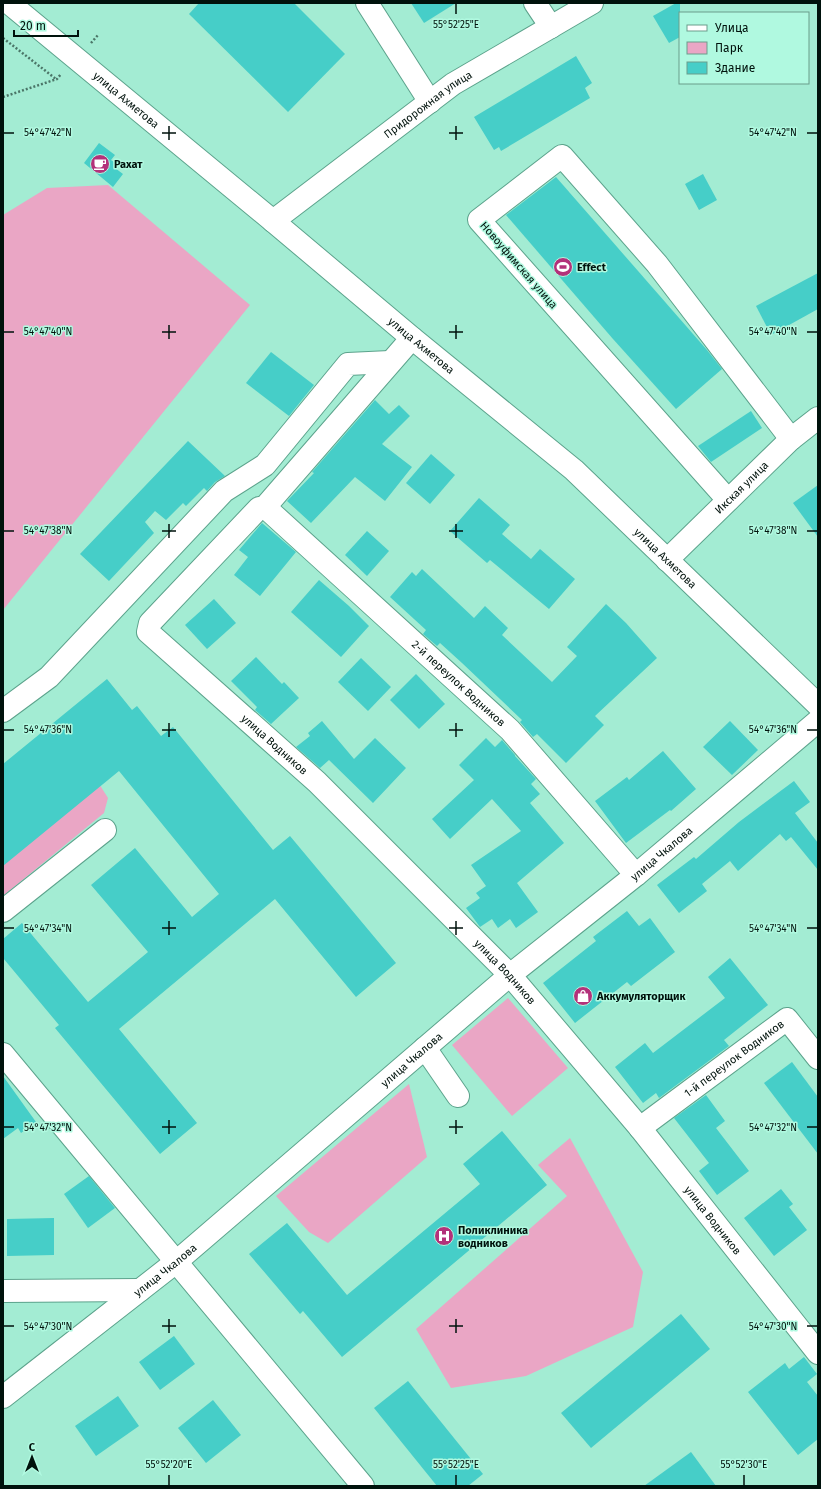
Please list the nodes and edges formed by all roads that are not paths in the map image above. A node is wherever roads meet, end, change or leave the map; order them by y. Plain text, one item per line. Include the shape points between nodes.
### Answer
1 (9, 3) edge
2 (367, 3) edge
3 (535, 3) edge
4 (592, 3) edge
5 (551, 27) junction
6 (430, 102) junction
7 (273, 221) junction
8 (412, 338) junction
9 (390, 362) junction
10 (818, 418) edge
11 (792, 439) junction
12 (728, 500) junction
13 (265, 507) junction
14 (667, 560) junction
15 (818, 705) edge
16 (3, 711) edge
17 (818, 721) edge
18 (105, 830) dead end
19 (636, 875) junction
20 (3, 911) edge
21 (510, 974) junction
22 (425, 1048) junction
23 (3, 1054) edge
24 (818, 1058) edge
25 (458, 1096) dead end
26 (640, 1128) junction
27 (176, 1262) junction
28 (140, 1290) junction
29 (3, 1291) edge
30 (818, 1353) edge
31 (3, 1397) edge
32 (363, 1486) edge

1 - 7 street, улица Ахметова
2 - 6 street
3 - 5 street
4 - 5 street, Придорожная улица
5 - 6 street, Придорожная улица via 454,84
6 - 7 street, Придорожная улица
7 - 8 street, улица Ахметова
8 - 9 street
8 - 14 street, улица Ахметова via 574,470
9 - 13 street
9 - 16 street via 348,364 265,465 224,491 49,677
10 - 11 street, Икская улица
11 - 12 street, Икская улица
11 - 12 street, Новоуфимская улица via 657,264 562,156 479,220
12 - 14 street, Икская улица
13 - 19 street, 2-й переулок Водников via 510,730
13 - 21 street, улица Водников via 259,508 150,623 148,632 317,782
14 - 15 street, улица Ахметова
17 - 19 street, улица Чкалова
18 - 20 street
19 - 21 street, улица Чкалова
21 - 22 street, улица Чкалова
21 - 26 street, улица Водников
22 - 25 street
22 - 27 street, улица Чкалова
23 - 27 street
24 - 26 street, 1-й переулок Водников via 787,1019
26 - 30 street, улица Водников
27 - 28 street, улица Чкалова
27 - 32 street
28 - 29 street
28 - 31 street, улица Чкалова

